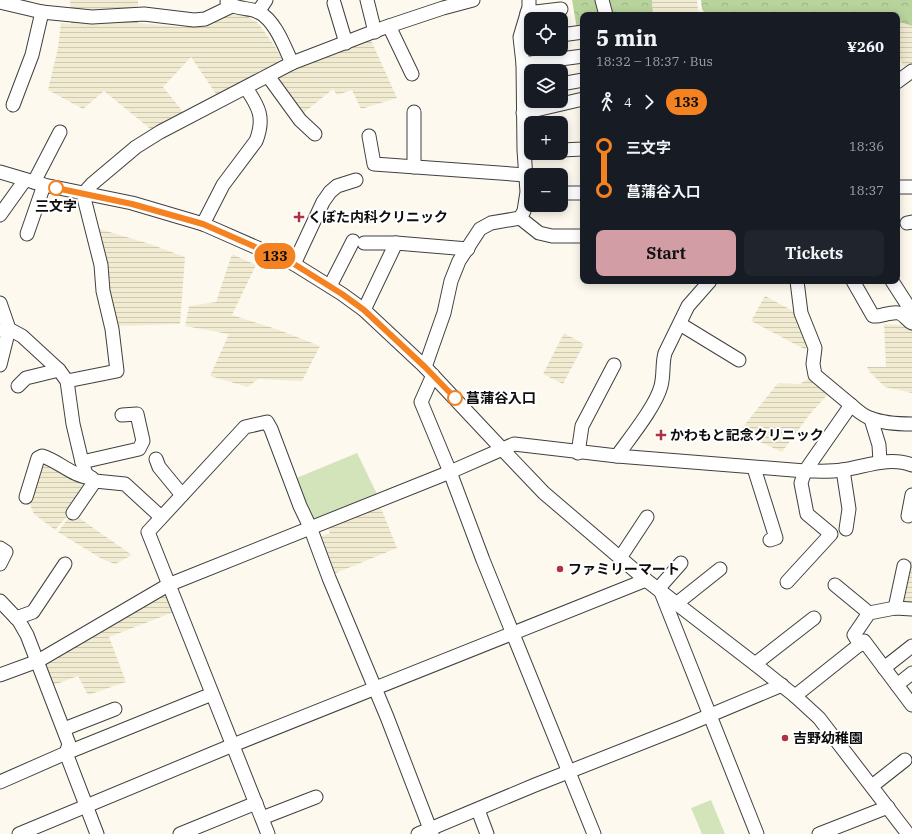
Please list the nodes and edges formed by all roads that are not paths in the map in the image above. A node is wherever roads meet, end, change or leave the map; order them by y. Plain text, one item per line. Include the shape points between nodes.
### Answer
1 (266, 0) edge
2 (367, 0) edge
3 (375, 0) edge
4 (473, 0) edge
5 (529, 0) edge
6 (602, 0) edge
7 (0, 2) edge
8 (229, 3) edge
9 (334, 3) dead end
10 (561, 9) dead end
11 (42, 12) junction
12 (258, 12) junction
13 (527, 12) edge
14 (536, 12) edge
15 (605, 12) edge
16 (383, 29) junction
17 (580, 32) edge
18 (568, 34) edge
19 (346, 43) junction
20 (524, 56) edge
21 (580, 56) edge
22 (292, 63) junction
23 (523, 64) junction
24 (524, 71) edge
25 (412, 74) dead end
26 (911, 75) edge
27 (268, 76) junction
28 (900, 80) edge
29 (580, 81) edge
30 (568, 83) edge
31 (246, 88) junction
32 (580, 100) edge
33 (13, 105) dead end
34 (524, 108) edge
35 (414, 112) dead end
36 (523, 113) junction
37 (524, 122) edge
38 (60, 132) dead end
39 (315, 134) dead end
40 (369, 136) dead end
41 (580, 149) edge
42 (568, 150) edge
43 (414, 167) junction
44 (0, 172) edge
45 (524, 175) edge
46 (356, 180) dead end
47 (34, 182) junction
48 (900, 187) edge
49 (912, 187) edge
50 (568, 193) edge
51 (580, 193) edge
52 (83, 194) junction
53 (524, 211) edge
54 (0, 215) edge
55 (520, 218) junction
56 (203, 224) junction
57 (27, 234) dead end
58 (580, 236) edge
59 (396, 243) junction
60 (468, 249) junction
61 (294, 264) junction
62 (707, 284) edge
63 (797, 284) edge
64 (855, 284) edge
65 (894, 284) edge
66 (330, 286) junction
67 (0, 303) edge
68 (364, 310) junction
69 (912, 312) edge
70 (912, 323) edge
71 (680, 324) junction
72 (4, 330) edge
73 (738, 360) dead end
74 (614, 364) dead end
75 (0, 365) edge
76 (59, 370) junction
77 (429, 371) junction
78 (67, 381) junction
79 (18, 386) dead end
80 (851, 405) junction
81 (122, 415) dead end
82 (871, 419) junction
83 (912, 424) edge
84 (502, 449) junction
85 (578, 453) junction
86 (617, 456) junction
87 (156, 458) dead end
88 (82, 462) junction
89 (880, 462) junction
90 (912, 465) edge
91 (754, 468) junction
92 (843, 470) junction
93 (805, 471) junction
94 (450, 472) junction
95 (93, 480) junction
96 (182, 495) junction
97 (912, 495) edge
98 (26, 496) dead end
99 (73, 513) dead end
100 (908, 516) dead end
101 (161, 517) junction
102 (647, 517) dead end
103 (310, 527) junction
104 (846, 529) dead end
105 (770, 540) dead end
106 (0, 548) edge
107 (620, 558) junction
108 (681, 563) dead end
109 (0, 564) edge
110 (65, 564) dead end
111 (904, 566) dead end
112 (720, 569) dead end
113 (646, 580) junction
114 (787, 582) dead end
115 (168, 585) junction
116 (835, 585) dead end
117 (659, 590) junction
118 (0, 601) edge
119 (676, 604) junction
120 (895, 608) junction
121 (912, 609) edge
122 (869, 613) junction
123 (16, 618) junction
124 (814, 618) dead end
125 (513, 634) junction
126 (860, 645) junction
127 (912, 646) edge
128 (38, 661) junction
129 (755, 664) junction
130 (884, 668) junction
131 (912, 673) edge
132 (0, 675) edge
133 (782, 685) junction
134 (897, 685) junction
135 (375, 689) junction
136 (212, 694) junction
137 (795, 696) junction
138 (912, 705) edge
139 (115, 709) dead end
140 (710, 716) junction
141 (64, 729) junction
142 (233, 745) junction
143 (66, 753) junction
144 (906, 760) dead end
145 (570, 772) junction
146 (0, 782) edge
147 (872, 786) junction
148 (316, 797) dead end
149 (256, 803) junction
150 (86, 806) junction
151 (888, 807) junction
152 (478, 810) junction
153 (262, 818) junction
154 (212, 828) edge
155 (427, 832) edge
156 (19, 834) edge
157 (97, 834) edge
158 (180, 834) edge
159 (268, 834) edge
160 (487, 834) edge
161 (594, 834) edge
162 (757, 834) edge
163 (819, 834) edge
164 (908, 834) edge

1 - 12 street
2 - 16 street
3 - 16 street
4 - 16 street
5 - 13 street
6 - 15 street
7 - 11 street
8 - 11 street via 206,19 194,20 144,14 92,17
8 - 12 street
9 - 19 street
10 - 14 street
11 - 33 street via 32,54
12 - 22 street via 270,20
16 - 19 street
16 - 25 street
17 - 18 street
19 - 22 street
20 - 23 street
21 - 23 street
22 - 27 street
23 - 24 street
26 - 28 street
27 - 31 street
27 - 39 street via 300,120
29 - 30 street
31 - 52 street via 136,147
31 - 56 street via 257,104 260,114 259,133 256,141 223,185
32 - 36 street
34 - 36 street
35 - 43 street
36 - 37 street
38 - 47 street
40 - 43 street via 374,164
41 - 42 street
43 - 45 street
44 - 47 street
46 - 61 street via 337,186 330,192
47 - 52 street
47 - 54 street
47 - 57 street
48 - 49 street
50 - 51 street
52 - 56 street via 132,204
52 - 78 street via 101,265 117,371
53 - 55 street
55 - 58 street via 539,234
55 - 60 street via 490,223 480,229
56 - 61 street
59 - 60 street
59 - 66 street via 358,242
59 - 68 street
60 - 77 street via 459,261 451,281
61 - 66 street
62 - 71 street via 688,306
63 - 80 street via 801,313 815,348 815,375
64 - 70 street via 873,316 898,313
65 - 69 street
66 - 68 street
67 - 72 street
68 - 77 street
71 - 73 street
71 - 86 street via 664,358 661,386 654,402
72 - 75 street
72 - 76 street via 22,336
74 - 85 street via 582,426
76 - 78 street
76 - 79 street via 26,378
77 - 84 street
77 - 94 street via 421,402
78 - 88 street
80 - 82 street
80 - 93 street
81 - 88 street via 137,414 143,441 139,449
82 - 83 street
82 - 89 street via 879,445
84 - 85 street via 514,444
84 - 94 street
84 - 107 street via 544,492
85 - 86 street
86 - 91 street
87 - 96 street via 159,467
88 - 95 street via 86,474
89 - 90 street
89 - 92 street
91 - 93 street
91 - 105 street via 776,538
92 - 93 street
92 - 104 street via 849,508
93 - 114 street via 801,483 807,514 831,534
94 - 103 street
94 - 125 street
95 - 98 street via 83,478 42,456 38,458
95 - 99 street
95 - 101 street via 125,484
96 - 101 street
96 - 103 street via 244,427 267,422
97 - 100 street
101 - 115 street via 148,532
102 - 107 street
103 - 115 street
103 - 135 street
106 - 109 street via 6,552
107 - 113 street
108 - 117 street
110 - 123 street via 32,612
111 - 120 street
112 - 119 street
113 - 117 street
113 - 125 street
115 - 128 street
115 - 136 street
116 - 122 street
117 - 119 street
117 - 140 street
118 - 123 street
119 - 129 street
120 - 121 street
120 - 122 street
122 - 126 street via 854,635
123 - 128 street via 27,635
124 - 129 street
125 - 135 street
125 - 145 street
126 - 130 street via 864,641
126 - 137 street
127 - 130 street
128 - 132 street
128 - 141 street
129 - 133 street
130 - 134 street
131 - 134 street
133 - 137 street
133 - 140 street
134 - 138 street
135 - 142 street
135 - 155 street
136 - 142 street
136 - 143 street
137 - 147 street via 819,718
139 - 141 street
140 - 145 street
140 - 162 street
141 - 143 street via 69,744
142 - 149 street
142 - 150 street
143 - 146 street
143 - 150 street
144 - 147 street
145 - 152 street
145 - 161 street
147 - 151 street
148 - 153 street
149 - 153 street
149 - 154 street
150 - 156 street
150 - 157 street
151 - 163 street
151 - 164 street
152 - 155 street
152 - 160 street
153 - 159 street
154 - 158 street

